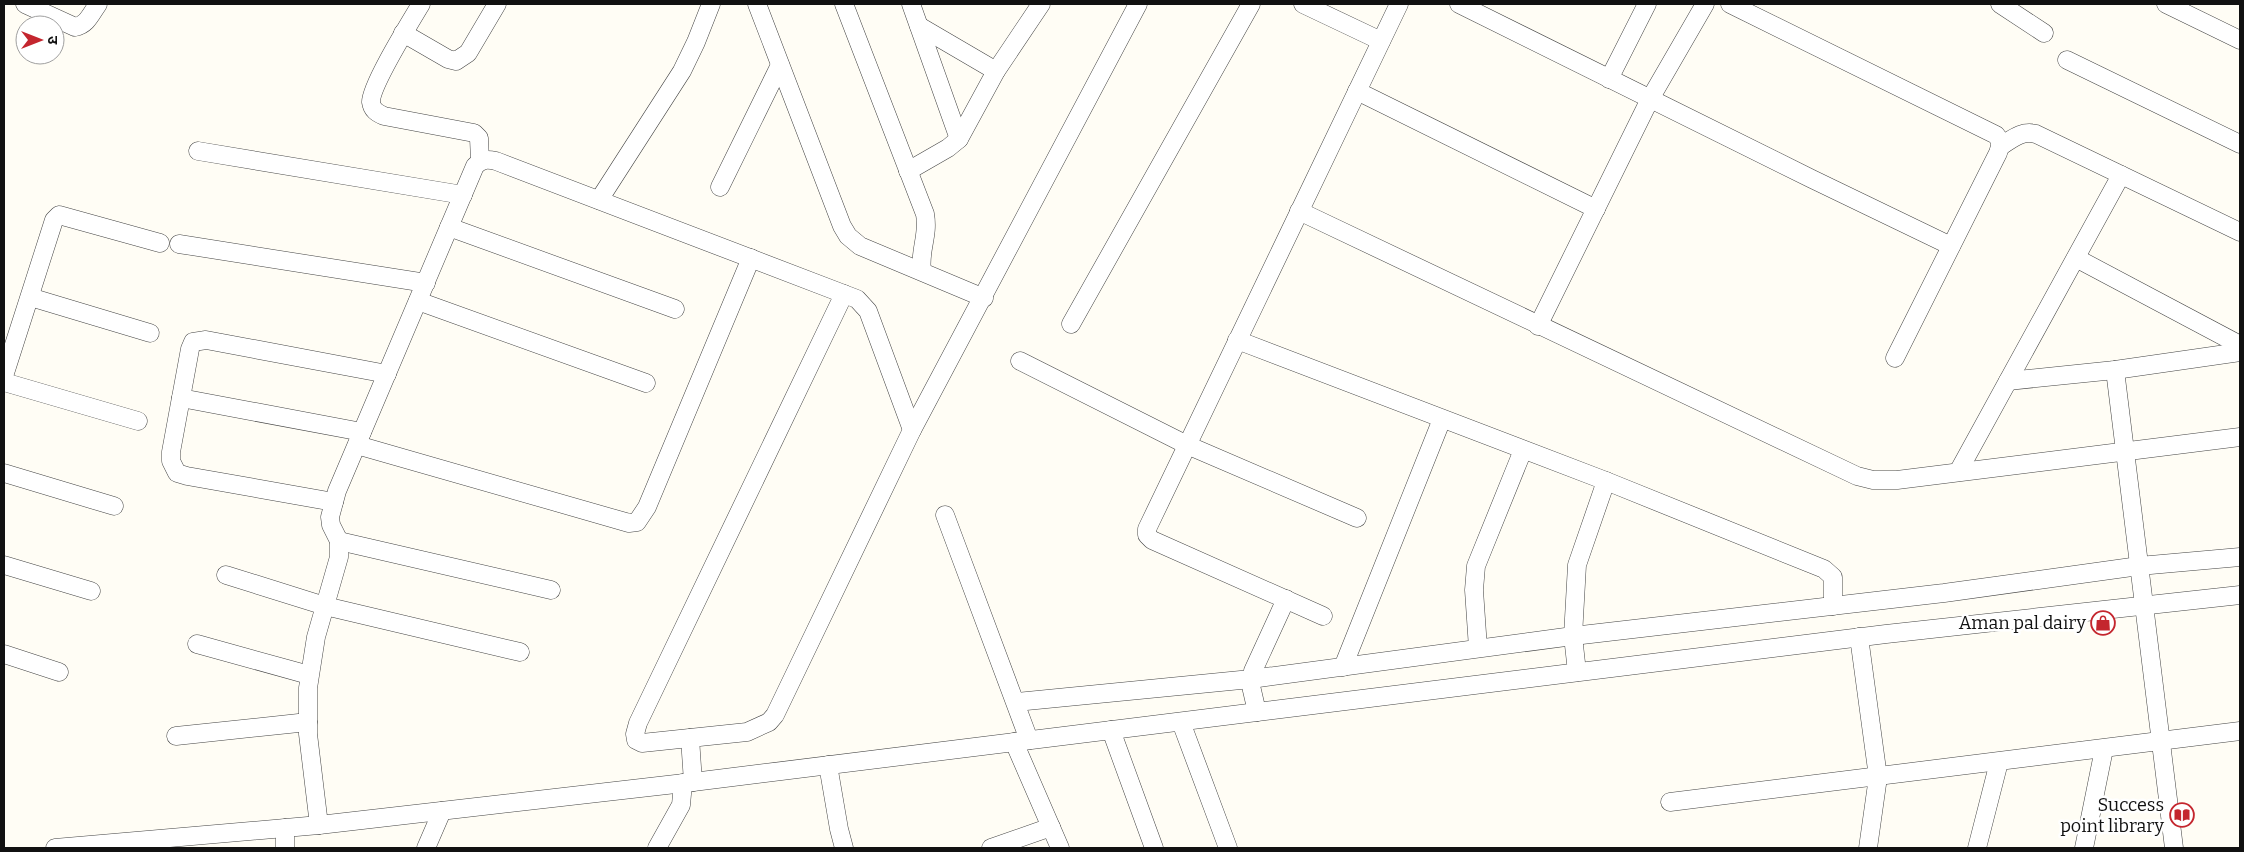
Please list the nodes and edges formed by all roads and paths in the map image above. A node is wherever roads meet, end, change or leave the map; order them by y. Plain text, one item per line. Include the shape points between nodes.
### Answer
1 (25, 4) edge
2 (98, 4) edge
3 (421, 4) edge
4 (497, 4) edge
5 (711, 4) edge
6 (757, 4) edge
7 (844, 4) edge
8 (911, 4) edge
9 (1041, 4) edge
10 (1138, 4) edge
11 (1251, 4) edge
12 (1303, 4) edge
13 (1399, 4) edge
14 (1459, 4) edge
15 (1647, 4) edge
16 (1705, 4) edge
17 (1730, 4) edge
18 (2000, 4) edge
19 (2166, 4) edge
20 (919, 26) junction
21 (403, 33) junction
22 (2044, 33) dead end
23 (2240, 40) edge
24 (1381, 41) junction
25 (2067, 60) dead end
26 (780, 66) junction
27 (996, 71) junction
28 (1609, 79) junction
29 (1357, 91) junction
30 (1650, 99) junction
31 (958, 139) junction
32 (2240, 144) edge
33 (2001, 146) junction
34 (198, 151) dead end
35 (480, 161) junction
36 (908, 171) junction
37 (2121, 175) junction
38 (720, 187) dead end
39 (463, 194) junction
40 (599, 200) junction
41 (1596, 209) junction
42 (1299, 211) junction
43 (449, 228) junction
44 (2240, 232) edge
45 (160, 242) dead end
46 (179, 244) dead end
47 (1951, 246) junction
48 (752, 258) junction
49 (2076, 258) junction
50 (922, 271) junction
51 (426, 283) junction
52 (844, 294) junction
53 (30, 296) junction
54 (984, 298) junction
55 (418, 301) junction
56 (675, 309) dead end
57 (1071, 324) dead end
58 (1538, 326) junction
59 (150, 334) dead end
60 (1237, 340) junction
61 (2240, 345) edge
62 (2240, 352) edge
63 (1895, 358) dead end
64 (1020, 361) dead end
65 (2115, 370) junction
66 (387, 374) junction
67 (4, 376) edge
68 (2008, 381) junction
69 (4, 382) edge
70 (646, 383) dead end
71 (181, 398) junction
72 (1442, 419) junction
73 (138, 421) dead end
74 (912, 430) junction
75 (2240, 437) edge
76 (359, 439) junction
77 (1187, 446) junction
78 (1523, 450) junction
79 (2124, 453) junction
80 (1958, 472) junction
81 (4, 473) edge
82 (1606, 481) junction
83 (334, 502) junction
84 (114, 506) dead end
85 (945, 515) dead end
86 (1357, 518) dead end
87 (339, 541) junction
88 (2240, 557) edge
89 (4, 565) edge
90 (2140, 571) junction
91 (226, 575) dead end
92 (551, 590) dead end
93 (90, 591) dead end
94 (2240, 595) edge
95 (1286, 599) junction
96 (2143, 600) junction
97 (325, 606) junction
98 (1833, 606) junction
99 (1323, 616) dead end
100 (1860, 637) junction
101 (197, 644) dead end
102 (1478, 648) junction
103 (520, 652) dead end
104 (4, 654) edge
105 (1574, 654) junction
106 (1343, 666) junction
107 (58, 672) dead end
108 (309, 675) junction
109 (1251, 682) junction
110 (1256, 708) junction
111 (308, 722) junction
112 (1181, 722) junction
113 (1021, 727) junction
114 (1110, 730) junction
115 (2240, 731) edge
116 (176, 736) dead end
117 (2161, 742) junction
118 (690, 745) junction
119 (2104, 749) junction
120 (1999, 762) junction
121 (828, 765) junction
122 (1878, 777) junction
123 (689, 779) junction
124 (1670, 802) dead end
125 (442, 811) junction
126 (318, 819) junction
127 (1050, 827) junction
128 (285, 828) junction
129 (56, 848) edge
130 (285, 848) edge
131 (426, 848) edge
132 (657, 848) edge
133 (844, 848) edge
134 (991, 848) edge
135 (1060, 848) edge
136 (1154, 848) edge
137 (1228, 848) edge
138 (1868, 848) edge
139 (1977, 848) edge
140 (2084, 848) edge
141 (2174, 848) edge

1 - 2 street via 75,27 86,22
3 - 21 street
4 - 21 street via 468,53 456,61
5 - 40 street via 682,72
6 - 26 street
7 - 36 street
8 - 20 street
9 - 27 street
10 - 54 street
11 - 57 street
12 - 24 street
13 - 24 street
14 - 28 street
15 - 28 street
16 - 30 street
17 - 33 street via 1996,134
18 - 22 street
19 - 23 street
20 - 27 street
20 - 31 street
21 - 35 street via 373,92 372,108 384,116 474,133 479,138
24 - 29 street
25 - 32 street
26 - 38 street
26 - 50 street via 848,236 860,246
27 - 31 street
28 - 30 street
29 - 41 street
29 - 42 street
30 - 41 street
30 - 47 street
31 - 36 street
33 - 37 street via 2028,132
33 - 47 street
34 - 39 street
35 - 39 street
35 - 40 street via 496,161
36 - 50 street via 927,224 920,260
37 - 44 street
37 - 49 street
39 - 43 street
40 - 48 street
41 - 58 street
42 - 58 street
42 - 60 street
43 - 51 street
43 - 56 street
45 - 53 street via 59,215 54,220
46 - 51 street
47 - 63 street
48 - 52 street
48 - 76 street via 647,507 637,522 629,523
49 - 61 street
49 - 68 street
50 - 54 street
51 - 55 street
52 - 74 street via 857,299 868,311
52 - 118 street via 635,734 636,740 642,743
53 - 59 street
53 - 67 street
54 - 74 street
55 - 66 street
55 - 70 street
58 - 80 street via 1857,476 1897,480
60 - 72 street
60 - 77 street
62 - 65 street
64 - 77 street
65 - 68 street
65 - 79 street
66 - 71 street via 199,340 190,349
66 - 76 street
68 - 80 street
69 - 73 street
71 - 76 street
71 - 83 street via 171,452 177,473
72 - 78 street
72 - 106 street
74 - 118 street via 774,715 769,722 747,732
75 - 79 street
76 - 83 street
77 - 86 street
77 - 95 street via 1150,521 1147,535
78 - 82 street
78 - 102 street via 1476,566 1474,590
79 - 80 street
79 - 90 street
81 - 84 street
82 - 98 street via 1824,569 1833,577
82 - 105 street via 1577,565
83 - 87 street via 331,525
85 - 113 street
87 - 92 street
87 - 97 street via 339,557
88 - 90 street
89 - 93 street
90 - 96 street
90 - 98 street
91 - 97 street
94 - 96 street
95 - 99 street
95 - 109 street via 1257,659
96 - 100 street
96 - 117 street
97 - 103 street
97 - 108 street
98 - 105 street
100 - 105 street
100 - 122 street
101 - 108 street
102 - 105 street
102 - 106 street
104 - 107 street
105 - 110 street
106 - 109 street
108 - 111 street
109 - 110 street
109 - 113 street
110 - 112 street
111 - 116 street
111 - 126 street
112 - 114 street
112 - 137 street
113 - 114 street
113 - 121 street
113 - 127 street
114 - 136 street
115 - 117 street
117 - 119 street
117 - 141 street
118 - 123 street
119 - 120 street
119 - 140 street
120 - 122 street
120 - 139 street
121 - 123 street
121 - 133 street
122 - 124 street
122 - 138 street
123 - 125 street
123 - 132 street via 681,805
125 - 126 street
125 - 131 street
126 - 128 street
127 - 134 street
127 - 135 street
128 - 129 street
128 - 130 street

